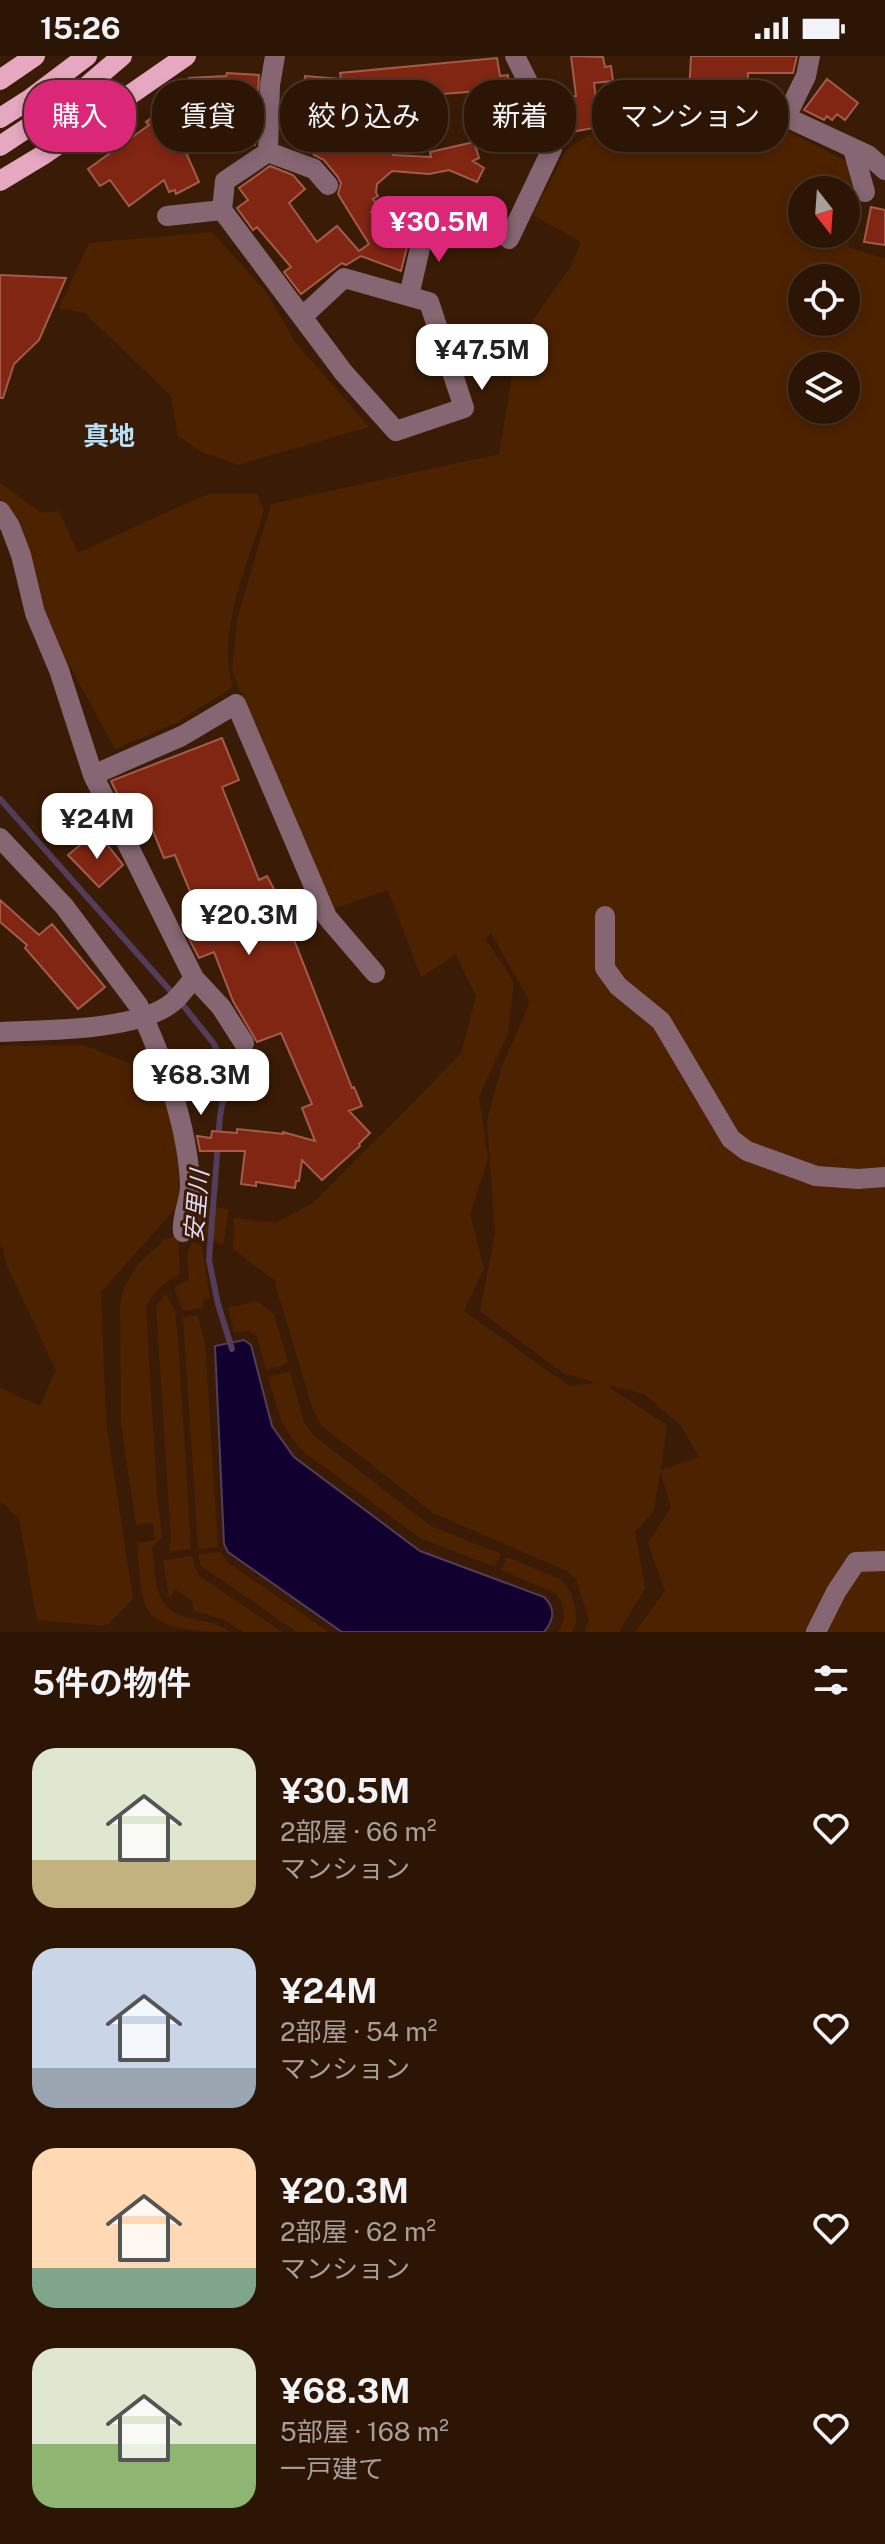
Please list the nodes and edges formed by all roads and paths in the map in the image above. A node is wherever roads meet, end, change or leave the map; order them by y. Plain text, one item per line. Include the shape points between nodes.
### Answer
1 (35, 56) edge
2 (87, 56) edge
3 (122, 56) edge
4 (186, 56) edge
5 (275, 56) edge
6 (515, 56) edge
7 (810, 56) edge
8 (0, 80) edge
9 (0, 118) edge
10 (0, 146) edge
11 (853, 149) junction
12 (268, 152) junction
13 (885, 170) edge
14 (0, 181) edge
15 (328, 185) dead end
16 (865, 192) dead end
17 (222, 210) junction
18 (167, 216) dead end
19 (426, 222) dead end
20 (509, 239) dead end
21 (409, 296) junction
22 (302, 317) junction
23 (0, 511) edge
24 (93, 775) junction
25 (0, 838) edge
26 (605, 916) dead end
27 (375, 973) dead end
28 (184, 990) junction
29 (143, 1017) junction
30 (0, 1032) edge
31 (244, 1043) dead end
32 (885, 1177) edge
33 (183, 1232) dead end
34 (885, 1561) edge
35 (816, 1632) edge

1 - 8 main road
2 - 9 main road
3 - 10 main road via 74,97
4 - 14 main road
5 - 12 street
6 - 20 street via 552,149
7 - 11 street via 786,117
11 - 13 street
11 - 16 street
12 - 15 street via 314,169
12 - 17 street via 225,181
17 - 18 street
17 - 22 street
19 - 21 street
21 - 22 street via 344,278
21 - 22 street via 429,302 464,408 396,431
23 - 24 street via 10,526
24 - 27 street via 182,736 236,704 327,917
24 - 28 street
25 - 29 street via 64,906
26 - 32 street via 605,968 618,986 661,1021 731,1139 747,1151 816,1176
28 - 29 street
28 - 31 street via 221,1007
29 - 30 street via 73,1029
29 - 33 street via 179,1117 190,1182
34 - 35 street via 856,1562

